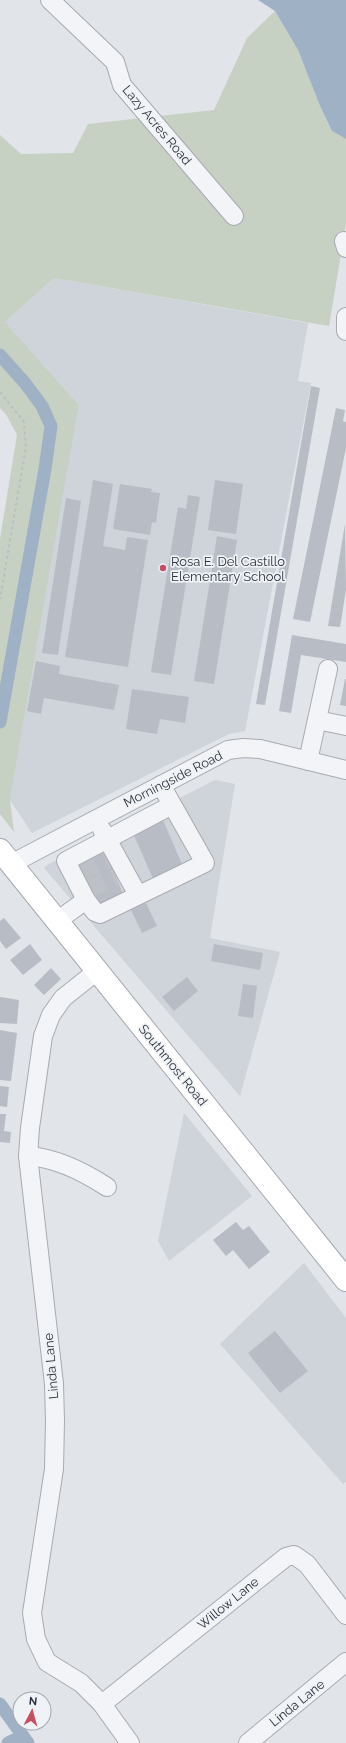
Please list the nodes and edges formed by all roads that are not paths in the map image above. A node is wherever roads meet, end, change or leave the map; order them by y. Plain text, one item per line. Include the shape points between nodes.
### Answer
1 (50, 0) edge
2 (234, 216) dead end
3 (346, 317) edge
4 (346, 331) edge
5 (328, 669) dead end
6 (317, 720) junction
7 (346, 726) edge
8 (308, 761) junction
9 (346, 770) edge
10 (161, 785) junction
11 (172, 805) junction
12 (96, 819) junction
13 (107, 840) junction
14 (4, 855) edge
15 (85, 893) junction
16 (138, 895) junction
17 (57, 921) junction
18 (97, 971) junction
19 (28, 1156) junction
20 (107, 1187) dead end
21 (346, 1280) edge
22 (346, 1615) edge
23 (346, 1662) edge
24 (102, 1704) junction
25 (130, 1743) edge
26 (248, 1743) edge

1 - 2 street, Lazy Acres Road via 115,62 122,85
3 - 4 street
5 - 6 street
6 - 7 street
6 - 8 street
8 - 9 street, Morningside Road
8 - 10 street, Morningside Road via 260,749 228,750
10 - 11 street
10 - 12 street, Morningside Road
11 - 13 street
11 - 16 street via 205,863
12 - 13 street
12 - 14 street, Morningside Road
13 - 15 street via 66,861 77,873
13 - 16 street via 112,858 121,875
14 - 17 main road, Southmost Road
15 - 16 street via 95,912 100,914
15 - 17 street
17 - 18 main road, Southmost Road
18 - 19 street, Linda Lane via 63,998 45,1029
18 - 21 main road, Southmost Road
19 - 20 street via 42,1157 85,1173
19 - 24 street, Linda Lane via 54,1384 55,1421 54,1469 32,1613 36,1639 47,1662 81,1683
22 - 24 street, Willow Lane via 307,1564 294,1555 286,1556
23 - 26 street, Linda Lane
24 - 25 street, Linda Lane

